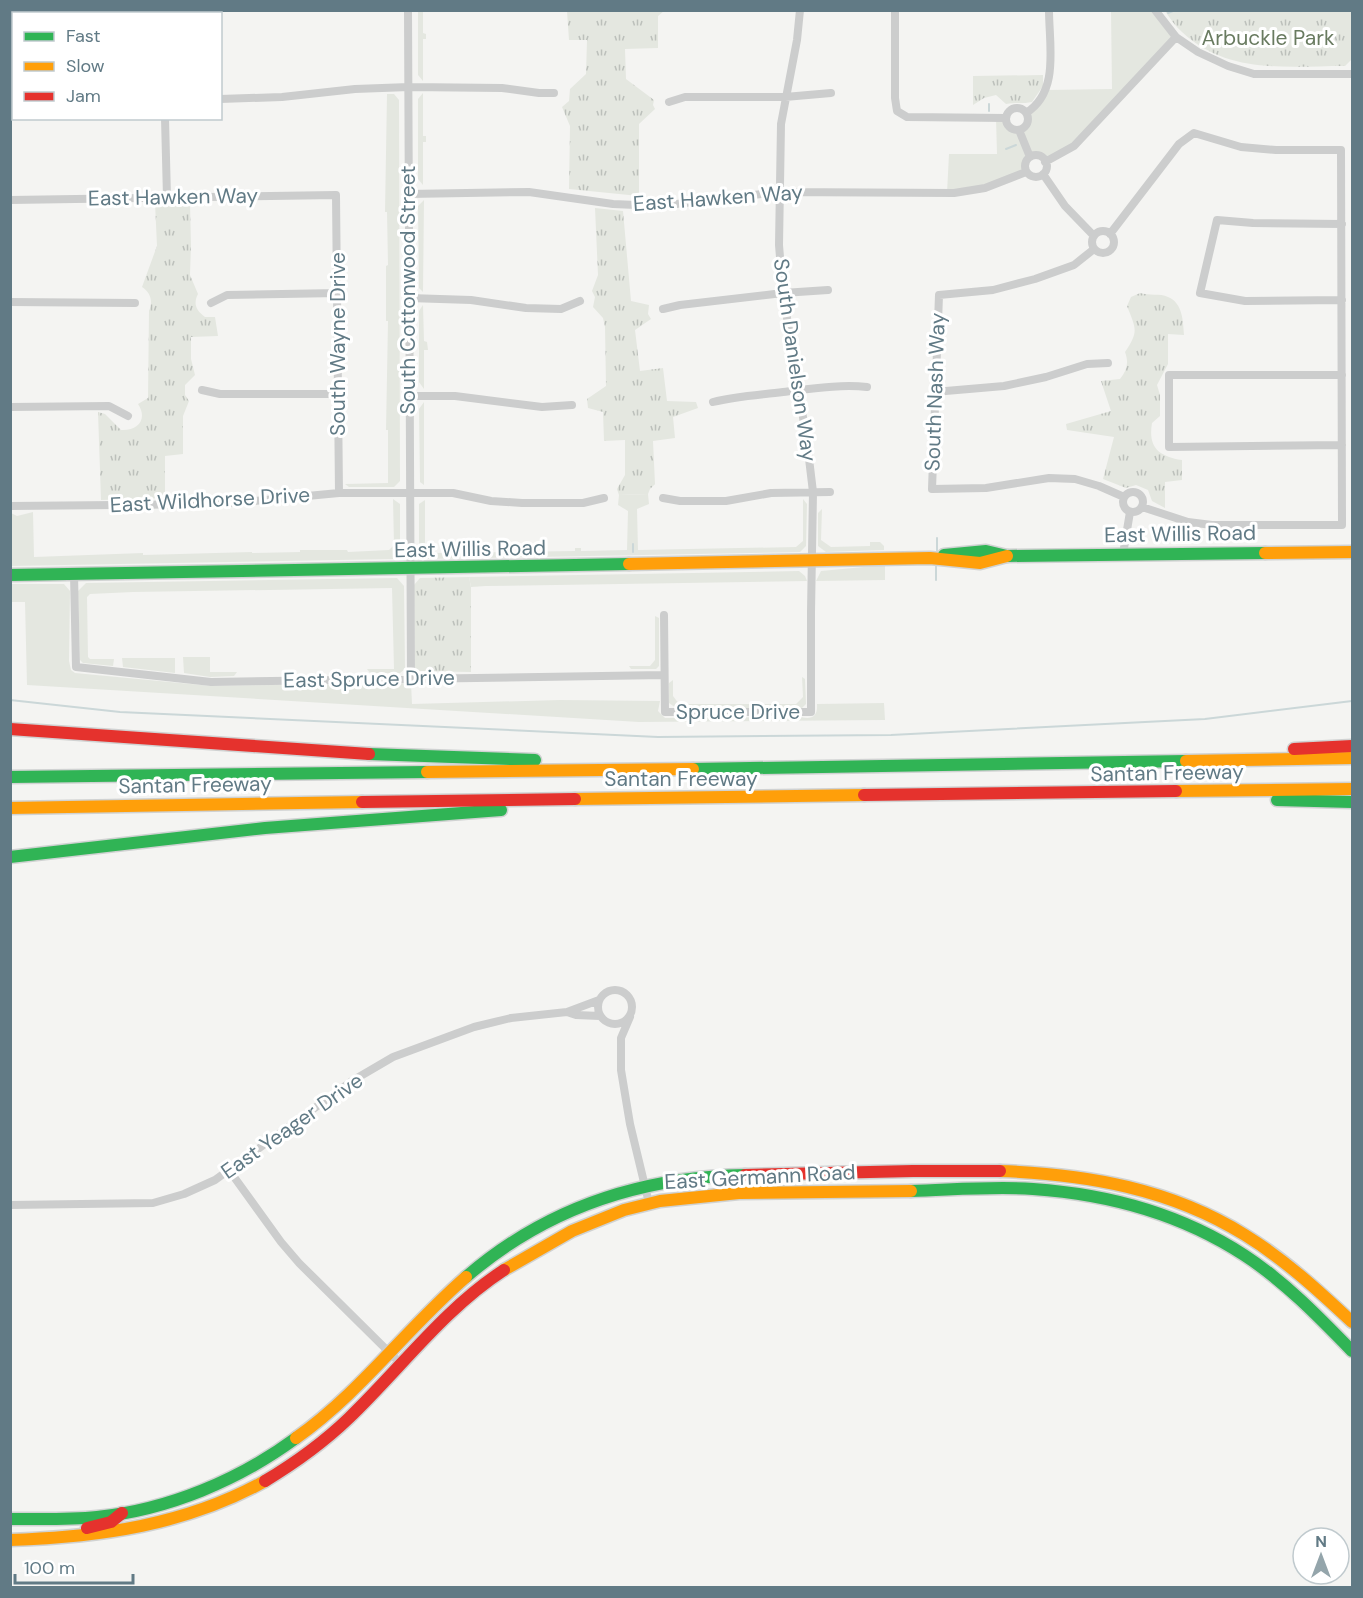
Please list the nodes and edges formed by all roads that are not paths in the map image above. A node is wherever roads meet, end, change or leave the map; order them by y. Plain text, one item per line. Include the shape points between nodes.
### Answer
1 (408, 10) edge
2 (800, 10) edge
3 (894, 10) edge
4 (1049, 10) edge
5 (1155, 10) edge
6 (1176, 37) junction
7 (1353, 74) edge
8 (409, 87) junction
9 (554, 93) dead end
10 (831, 93) dead end
11 (785, 97) junction
12 (222, 99) edge
13 (669, 102) dead end
14 (1026, 113) junction
15 (1006, 118) junction
16 (165, 120) edge
17 (1019, 130) junction
18 (1030, 157) junction
19 (1046, 162) junction
20 (1026, 172) junction
21 (1043, 174) junction
22 (779, 192) junction
23 (408, 194) junction
24 (336, 195) joint
25 (167, 198) junction
26 (10, 200) edge
27 (1342, 224) junction
28 (1110, 234) junction
29 (1094, 236) junction
30 (1094, 249) junction
31 (828, 290) dead end
32 (338, 293) junction
33 (783, 293) junction
34 (409, 298) junction
35 (1342, 300) junction
36 (580, 301) dead end
37 (10, 302) edge
38 (135, 303) dead end
39 (211, 303) dead end
40 (663, 309) dead end
41 (1108, 363) dead end
42 (1342, 375) junction
43 (867, 387) dead end
44 (202, 390) dead end
45 (799, 390) junction
46 (934, 392) junction
47 (338, 394) junction
48 (408, 396) junction
49 (713, 402) dead end
50 (572, 405) dead end
51 (10, 407) edge
52 (128, 416) dead end
53 (1342, 445) junction
54 (410, 492) junction
55 (813, 492) junction
56 (830, 492) dead end
57 (339, 493) junction
58 (1124, 497) junction
59 (604, 498) dead end
60 (663, 498) dead end
61 (10, 506) edge
62 (1142, 507) junction
63 (1130, 512) junction
64 (1353, 552) edge
65 (1124, 554) junction
66 (813, 562) junction
67 (409, 569) junction
68 (10, 574) edge
69 (74, 574) junction
70 (664, 615) dead end
71 (664, 675) junction
72 (411, 678) junction
73 (811, 712) joint
74 (10, 729) edge
75 (1353, 746) edge
76 (1353, 758) edge
77 (1187, 761) junction
78 (669, 769) junction
79 (10, 777) edge
80 (1353, 789) edge
81 (1092, 793) junction
82 (572, 799) junction
83 (1353, 802) edge
84 (10, 808) edge
85 (10, 857) edge
86 (599, 1000) junction
87 (567, 1012) junction
88 (600, 1016) junction
89 (630, 1017) junction
90 (609, 1023) junction
91 (619, 1046) junction
92 (229, 1170) junction
93 (644, 1185) junction
94 (649, 1203) junction
95 (10, 1205) edge
96 (1227, 1244) junction
97 (1295, 1270) junction
98 (1353, 1322) edge
99 (389, 1351) junction
100 (1353, 1352) edge
101 (401, 1364) junction
102 (123, 1512) junction
103 (10, 1519) edge
104 (58, 1539) junction
105 (10, 1540) edge

1 - 8 street, South Cottonwood Street
2 - 11 street, South Danielson Way
3 - 15 street via 897,111 907,117
4 - 14 street via 1049,81 1042,98
5 - 6 street
6 - 7 street via 1198,52 1254,74
6 - 19 street via 1074,146
8 - 9 street
8 - 12 street
8 - 23 street, South Cottonwood Street
10 - 11 street
11 - 13 street via 685,97
11 - 22 street, South Danielson Way
14 - 15 street via 1016,108
14 - 17 street via 1027,123
15 - 17 street via 1010,127
16 - 25 street
17 - 18 street
18 - 19 street via 1041,157
18 - 20 street
19 - 21 street
20 - 21 street via 1034,177
20 - 22 street, East Hawken Way via 985,188 954,193
21 - 29 street via 1065,206
22 - 23 street, East Hawken Way via 659,206 529,192
22 - 33 street, South Danielson Way
23 - 34 street, South Cottonwood Street
24 - 25 street, East Hawken Way
24 - 32 street, South Wayne Drive
25 - 26 street, East Hawken Way
27 - 28 street via 1341,150 1241,147 1194,133 1179,144
27 - 35 street
27 - 35 street via 1217,220 1200,293 1245,301
28 - 29 street
28 - 30 street via 1114,244 1110,250 1104,253
29 - 30 street
30 - 46 street, South Nash Way via 1074,265 1035,279 993,290 939,296
31 - 33 street
32 - 39 street via 227,295
32 - 47 street, South Wayne Drive
33 - 40 street
33 - 45 street, South Danielson Way
34 - 36 street via 561,309
34 - 48 street, South Cottonwood Street
35 - 42 street
37 - 38 street
41 - 46 street via 1087,364 1004,386
42 - 53 street
42 - 53 street via 1169,375 1169,447
43 - 45 street
44 - 47 street via 220,394
45 - 49 street
45 - 55 street, South Danielson Way
46 - 58 street, South Nash Way via 932,489 1075,479
47 - 57 street, South Wayne Drive
48 - 50 street via 454,396 543,407
48 - 54 street, South Cottonwood Street
51 - 52 street via 109,406
53 - 62 street via 1342,525 1212,525 1188,522
54 - 57 street, East Wildhorse Drive
54 - 59 street, East Wildhorse Drive via 453,493 522,503 583,503
54 - 67 street, South Cottonwood Street
55 - 56 street
55 - 60 street via 771,493 726,501
55 - 66 street, South Danielson Way
57 - 61 street, East Wildhorse Drive via 221,504
58 - 62 street via 1138,493
58 - 63 street via 1124,506
62 - 63 street
63 - 65 street
64 - 65 main road, East Willis Road
65 - 66 main road, East Willis Road via 1007,556 978,551 930,558
66 - 67 main road, East Willis Road
66 - 73 street, South Danielson Way
67 - 69 main road, East Willis Road
67 - 72 street, South Cottonwood Street
68 - 69 main road, East Willis Road
69 - 72 street, East Spruce Drive via 76,667 211,682
70 - 71 street
71 - 72 street, East Spruce Drive
71 - 73 street, Spruce Drive via 665,712
74 - 78 main road via 355,753 629,761
75 - 77 main road via 1237,753
76 - 77 main road, Santan Freeway
77 - 78 main road, Santan Freeway
78 - 79 main road, Santan Freeway
80 - 81 main road, Santan Freeway
81 - 82 main road, Santan Freeway
81 - 83 main road via 1126,800
82 - 84 main road, Santan Freeway
82 - 85 main road via 532,808 265,828
86 - 87 street, East Yeager Drive
86 - 88 street
86 - 89 street via 612,990 624,991 632,1000
87 - 88 street, East Yeager Drive
87 - 92 street, East Yeager Drive via 474,1027 393,1057
88 - 90 street
89 - 90 street via 621,1024
89 - 91 street
90 - 91 street
91 - 93 street via 624,1095
92 - 95 street, East Yeager Drive via 198,1188 153,1203
92 - 99 street via 293,1256
93 - 94 street
93 - 97 main road, East Germann Road via 735,1175 995,1170 1072,1175 1118,1183 1182,1203 1231,1226
93 - 99 main road, East Germann Road via 583,1207 505,1246 458,1284
94 - 96 main road, East Germann Road via 739,1193 1064,1191 1144,1208
94 - 101 main road, East Germann Road via 560,1236 491,1279 456,1307
96 - 97 main road via 1241,1244 1282,1270
96 - 100 main road, East Germann Road via 1267,1271
97 - 98 main road, East Germann Road
99 - 101 street
99 - 102 main road, East Germann Road via 326,1414 256,1464 201,1491
101 - 104 main road, East Germann Road via 317,1444 239,1494 195,1512 139,1527
102 - 103 main road, East Germann Road via 80,1518
102 - 104 main road via 108,1524 73,1530
104 - 105 main road, East Germann Road

